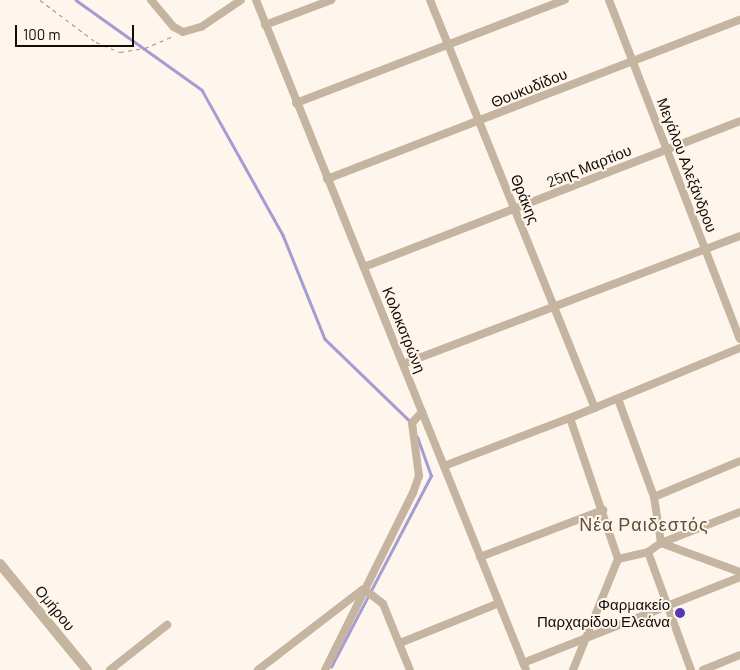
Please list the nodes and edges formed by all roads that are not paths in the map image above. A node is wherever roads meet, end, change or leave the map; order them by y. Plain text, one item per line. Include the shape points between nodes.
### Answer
1 (151, 0) edge
2 (241, 0) edge
3 (256, 0) edge
4 (331, 0) edge
5 (430, 0) edge
6 (565, 0) edge
7 (609, 0) edge
8 (740, 20) edge
9 (265, 25) junction
10 (448, 46) junction
11 (632, 62) junction
12 (296, 103) junction
13 (740, 121) edge
14 (480, 123) junction
15 (667, 148) junction
16 (327, 179) junction
17 (515, 210) junction
18 (740, 236) edge
19 (705, 250) junction
20 (364, 268) junction
21 (554, 308) junction
22 (740, 339) edge
23 (740, 348) edge
24 (403, 364) junction
25 (618, 399) junction
26 (595, 408) junction
27 (422, 412) junction
28 (570, 418) junction
29 (740, 461) edge
30 (444, 466) junction
31 (654, 497) junction
32 (603, 510) junction
33 (740, 512) edge
34 (661, 543) junction
35 (648, 552) junction
36 (480, 557) junction
37 (618, 559) junction
38 (0, 564) edge
39 (740, 572) edge
40 (740, 577) edge
41 (364, 589) junction
42 (499, 603) junction
43 (667, 608) junction
44 (167, 625) dead end
45 (586, 638) junction
46 (400, 644) junction
47 (740, 655) edge
48 (525, 666) edge
49 (87, 670) edge
50 (110, 670) edge
51 (258, 670) edge
52 (325, 670) edge
53 (410, 670) edge
54 (573, 670) edge
55 (691, 670) edge
56 (703, 670) edge

1 - 2 street via 174,27 183,32 201,27
3 - 9 street, Κολοκοτρώνη
4 - 9 street
5 - 10 street, Θράκης
6 - 10 street
7 - 11 street, Μεγάλου Αλεξάνδρου
8 - 11 street, Θουκυδίδου
9 - 12 street, Κολοκοτρώνη
10 - 12 street
10 - 14 street, Θράκης
11 - 14 street, Θουκυδίδου
11 - 15 street, Μεγάλου Αλεξάνδρου
12 - 16 street, Κολοκοτρώνη
13 - 15 street, 25ης Μαρτίου
14 - 16 street, Θουκυδίδου
14 - 17 street, Θράκης
15 - 17 street, 25ης Μαρτίου
15 - 19 street, Μεγάλου Αλεξάνδρου
16 - 20 street, Κολοκοτρώνη
17 - 20 street, 25ης Μαρτίου
17 - 21 street, Θράκης
18 - 19 street
19 - 21 street
19 - 22 street, Μεγάλου Αλεξάνδρου
20 - 24 street, Κολοκοτρώνη
21 - 24 street
21 - 26 street, Θράκης
23 - 25 street
24 - 27 street, Κολοκοτρώνη
25 - 26 street
25 - 31 street
26 - 28 street
27 - 30 street, Κολοκοτρώνη
27 - 41 street via 412,423 419,476
28 - 30 street
28 - 32 street
29 - 31 street
30 - 36 street, Κολοκοτρώνη
31 - 34 street
32 - 36 street
32 - 37 street
33 - 34 street
34 - 35 street
34 - 39 street
35 - 37 street
35 - 43 street
36 - 42 street, Κολοκοτρώνη
37 - 45 street
38 - 49 street, Ομήρου
40 - 43 street
41 - 46 street via 383,604
41 - 51 street
41 - 52 street
42 - 46 street
42 - 48 street, Κολοκοτρώνη
43 - 45 street
43 - 55 street
44 - 50 street
45 - 48 street
45 - 54 street
46 - 53 street
47 - 56 street

